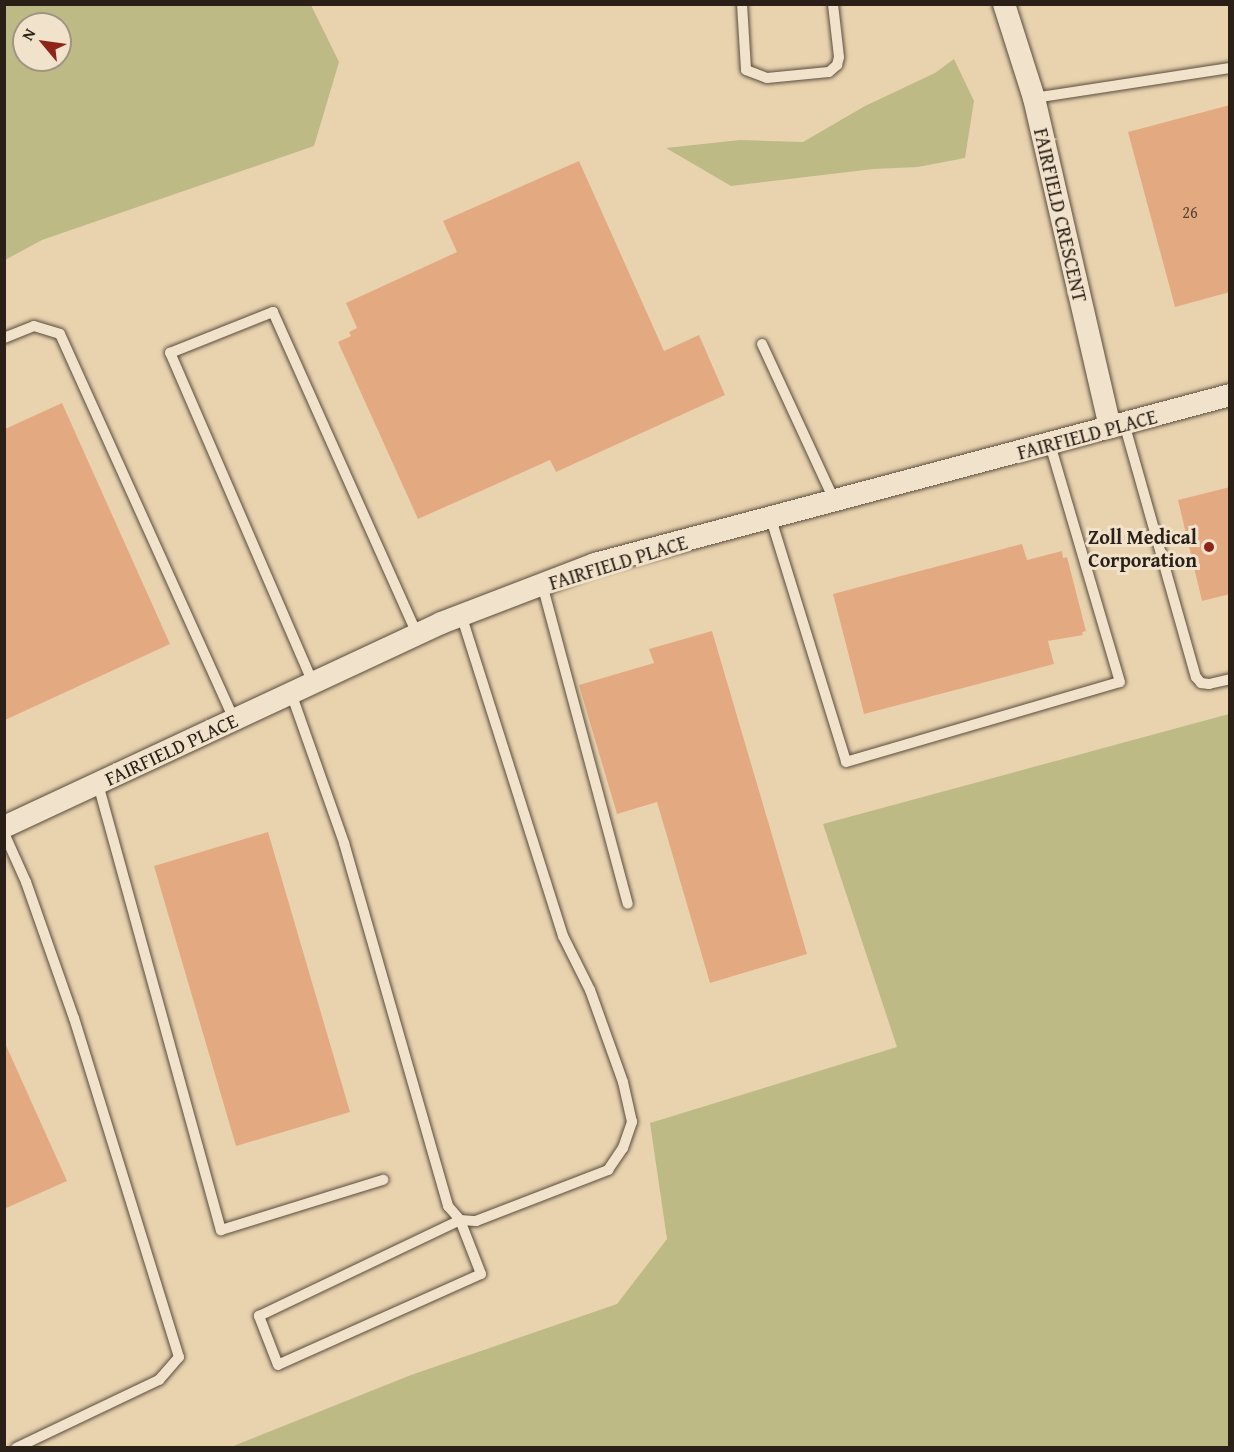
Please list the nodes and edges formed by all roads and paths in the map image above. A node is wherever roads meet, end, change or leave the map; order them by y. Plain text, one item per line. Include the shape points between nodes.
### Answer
1 (742, 4) edge
2 (833, 4) edge
3 (1004, 4) edge
4 (1230, 68) edge
5 (1034, 98) junction
6 (4, 338) edge
7 (762, 344) dead end
8 (1230, 395) edge
9 (1117, 425) junction
10 (1050, 444) junction
11 (835, 502) junction
12 (771, 519) junction
13 (542, 584) junction
14 (461, 615) junction
15 (417, 634) junction
16 (1230, 679) edge
17 (313, 683) junction
18 (291, 693) junction
19 (234, 720) junction
20 (98, 784) junction
21 (4, 827) edge
22 (4, 833) edge
23 (628, 904) dead end
24 (383, 1180) dead end
25 (460, 1220) junction
26 (15, 1448) edge

1 - 2 lane via 746,70 767,78 830,72 837,65
3 - 5 street, FAIRFIELD CRESCENT
4 - 5 lane
5 - 9 street, FAIRFIELD CRESCENT
6 - 19 lane via 34,326 60,334
7 - 11 lane
8 - 9 street, FAIRFIELD PLACE
9 - 10 street, FAIRFIELD PLACE
9 - 16 lane via 1196,677 1209,684
10 - 11 street, FAIRFIELD PLACE
10 - 12 lane via 1120,682 846,762
11 - 12 street, FAIRFIELD PLACE
12 - 13 street, FAIRFIELD PLACE via 595,564
13 - 14 street, FAIRFIELD PLACE
13 - 23 lane
14 - 15 street, FAIRFIELD PLACE
14 - 25 lane via 563,936 590,990 623,1082 632,1122 624,1148 608,1170 476,1221
15 - 17 street, FAIRFIELD PLACE
15 - 17 lane via 273,312 170,353
17 - 18 street, FAIRFIELD PLACE
18 - 19 street, FAIRFIELD PLACE
18 - 25 lane via 344,843 448,1206
19 - 20 street, FAIRFIELD PLACE
20 - 21 street, FAIRFIELD PLACE
20 - 24 lane via 221,1230
22 - 26 lane via 26,882 74,1018 179,1358 159,1380
25 - 25 lane via 259,1316 278,1365 481,1274

